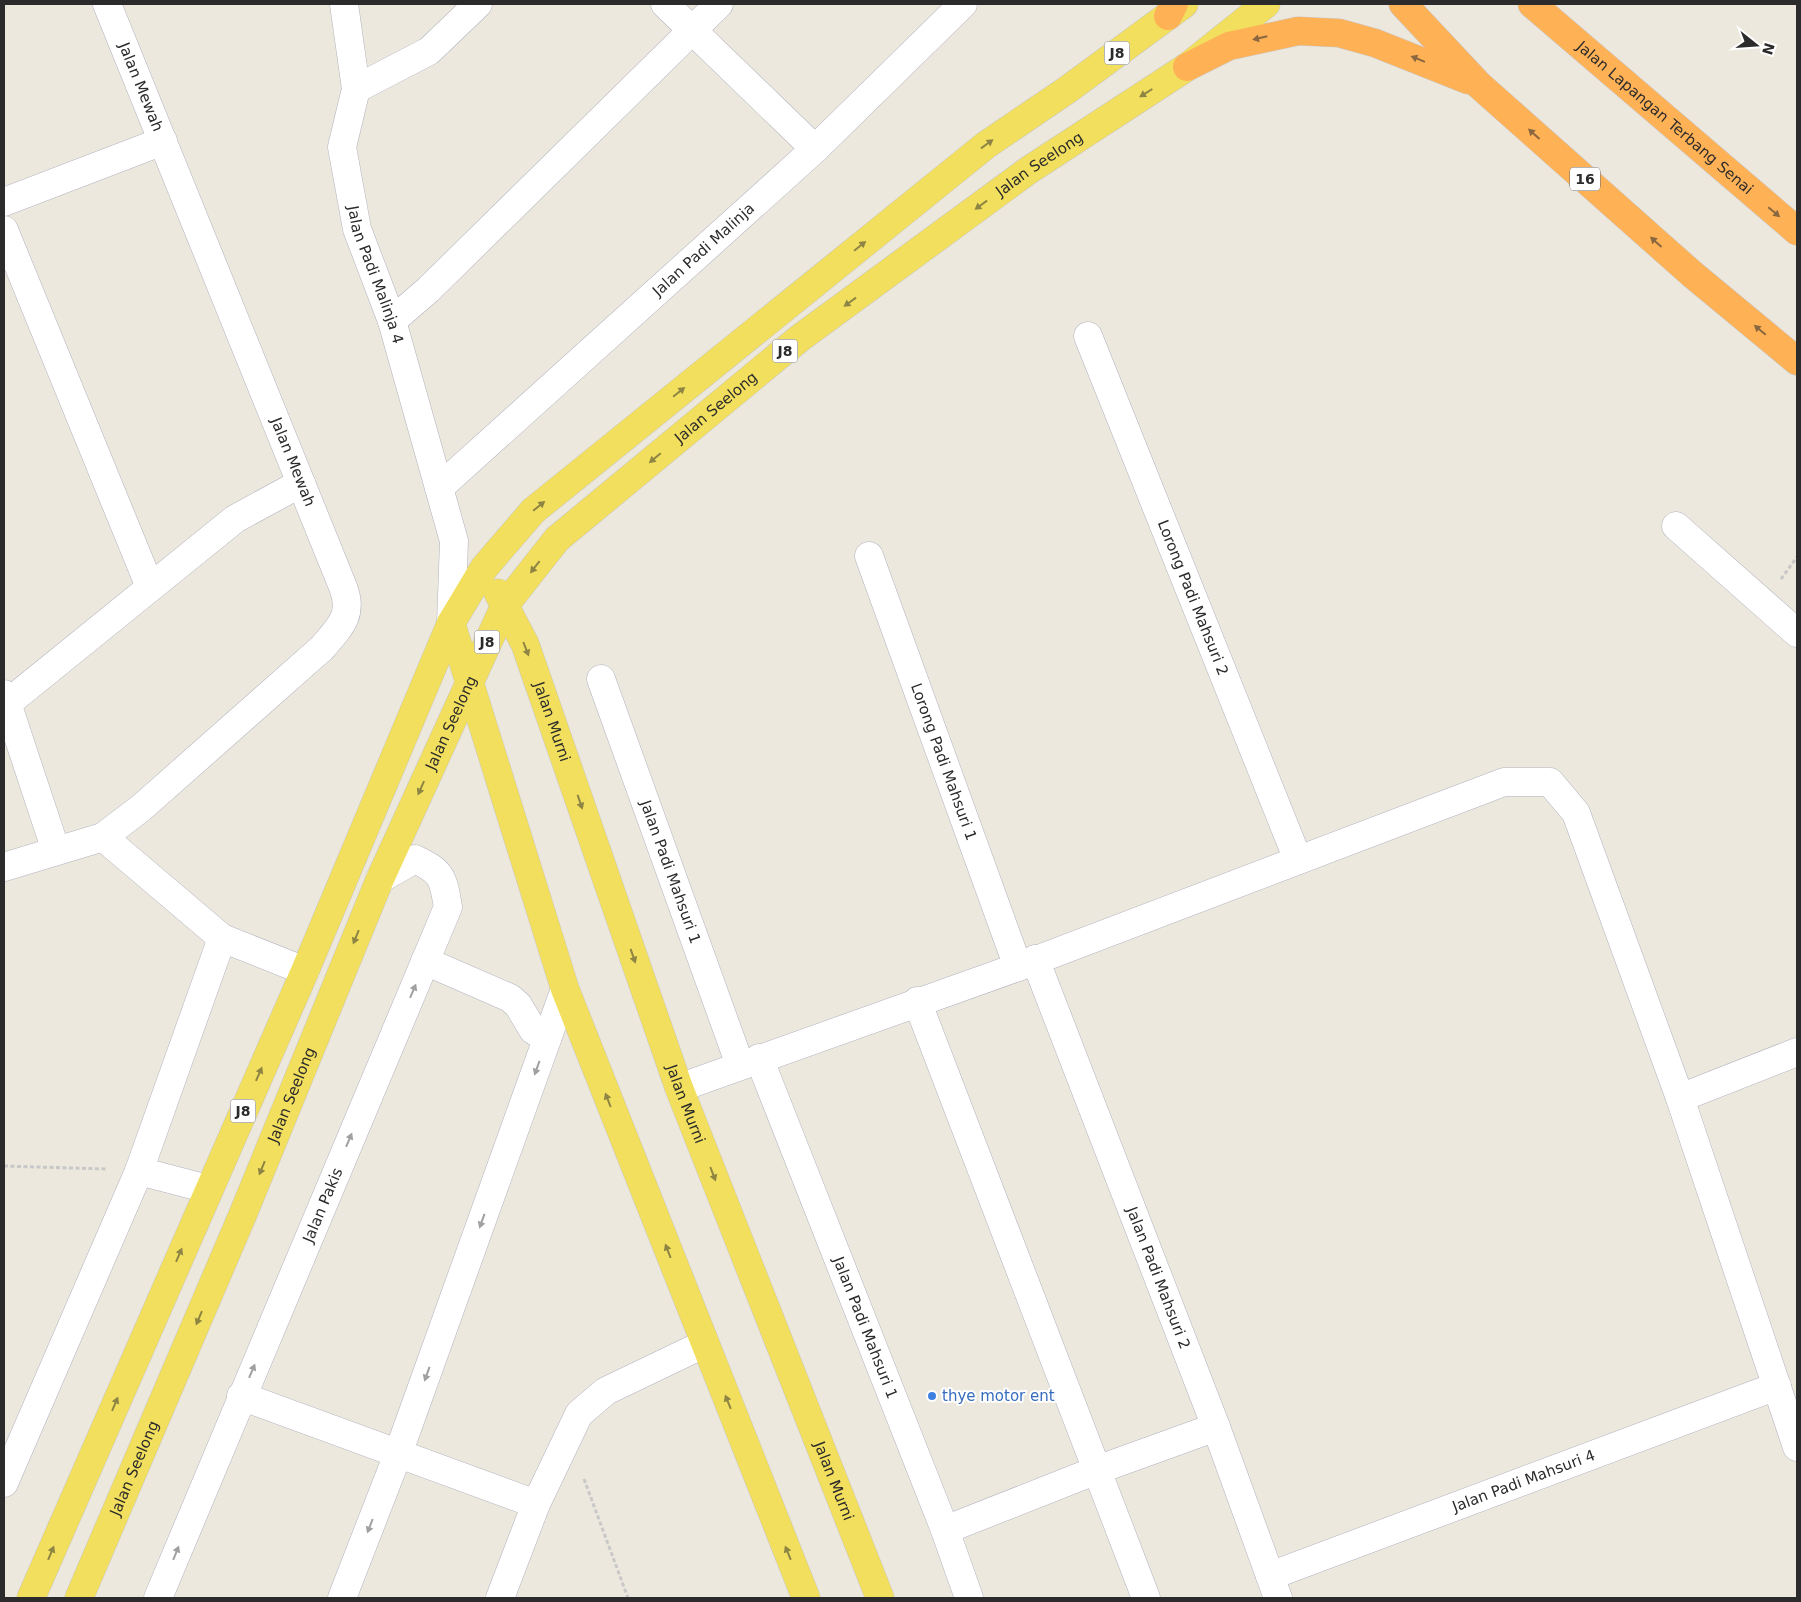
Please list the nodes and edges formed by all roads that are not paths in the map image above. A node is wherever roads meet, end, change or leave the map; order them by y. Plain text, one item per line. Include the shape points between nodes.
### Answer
1 (107, 4) edge
2 (344, 4) edge
3 (478, 4) edge
4 (665, 4) edge
5 (719, 4) edge
6 (963, 4) edge
7 (1266, 4) edge
8 (1403, 4) edge
9 (1532, 4) edge
10 (1175, 8) edge
11 (1552, 15) edge
12 (692, 31) junction
13 (1187, 67) junction
14 (1479, 84) junction
15 (356, 89) junction
16 (163, 141) junction
17 (815, 149) junction
18 (4, 202) edge
19 (4, 230) edge
20 (1797, 232) edge
21 (392, 321) junction
22 (1088, 336) dead end
23 (1797, 361) edge
24 (301, 483) junction
25 (439, 488) junction
26 (1676, 526) dead end
27 (454, 541) junction
28 (869, 556) dead end
29 (484, 568) junction
30 (150, 587) junction
31 (505, 605) junction
32 (451, 623) junction
33 (1797, 633) edge
34 (601, 679) dead end
35 (470, 680) junction
36 (5, 702) edge
37 (103, 837) junction
38 (56, 851) junction
39 (1298, 860) junction
40 (4, 867) edge
41 (380, 879) junction
42 (222, 938) junction
43 (425, 961) junction
44 (1026, 963) junction
45 (305, 971) junction
46 (565, 989) junction
47 (918, 1001) junction
48 (547, 1039) junction
49 (1797, 1052) edge
50 (749, 1062) junction
51 (680, 1088) junction
52 (1680, 1098) junction
53 (139, 1172) junction
54 (208, 1190) junction
55 (704, 1344) junction
56 (1777, 1386) junction
57 (241, 1396) junction
58 (1216, 1427) junction
59 (1795, 1435) edge
60 (398, 1454) junction
61 (1097, 1470) junction
62 (4, 1483) edge
63 (536, 1504) junction
64 (945, 1530) junction
65 (1274, 1587) edge
66 (31, 1598) edge
67 (79, 1598) edge
68 (158, 1598) edge
69 (342, 1598) edge
70 (500, 1598) edge
71 (806, 1598) edge
72 (880, 1598) edge
73 (969, 1598) edge
74 (1146, 1598) edge

1 - 16 street, Jalan Mewah
2 - 15 street, Jalan Padi Malinja 4
3 - 15 street via 429,51
4 - 12 street
5 - 12 street
6 - 17 street, Jalan Padi Malinja
7 - 13 main road, Jalan Seelong / J8
8 - 14 highway, 16
9 - 11 highway, Jalan Lapangan Terbang Senai
29 -> 10 main road, J8 via 533,511 986,145 1067,90
11 -> 20 highway, Jalan Lapangan Terbang Senai
12 - 17 street
12 - 21 street via 428,290
14 -> 13 highway via 1376,43 1322,32 1298,31 1229,46
13 -> 31 main road, Jalan Seelong / J8 via 1029,170 800,338 557,539
23 -> 14 highway, 16 via 1692,274
15 - 21 street, Jalan Padi Malinja 4 via 342,147 357,229
16 - 18 street
16 - 24 street, Jalan Mewah
17 - 25 street, Jalan Padi Malinja
19 - 30 street
21 - 25 street, Jalan Padi Malinja 4
22 - 39 street, Lorong Padi Mahsuri 2
24 - 30 street via 235,519
24 - 37 street, Jalan Mewah via 348,600 346,616 322,648 142,808
25 - 27 street, Jalan Padi Malinja 4
26 - 33 street
27 - 29 street
27 - 32 street, Jalan Padi Malinja 4
28 - 44 street, Lorong Padi Mahsuri 1
29 - 31 main road, Jalan Murni
29 - 32 main road, J8
30 - 36 street
31 - 35 main road, Jalan Seelong / J8
31 -> 51 main road, Jalan Murni via 525,644
32 - 35 main road
32 - 45 main road, J8
34 - 50 street, Jalan Padi Mahsuri 1
35 -> 41 main road, Jalan Seelong / J8
35 - 46 main road
36 - 38 street
37 - 38 street
37 - 42 street
38 - 40 street
39 - 44 street
39 - 52 street via 1504,782 1550,782 1576,813
41 - 43 street, Jalan Pakis via 415,859 434,868 444,885 448,907
41 -> 67 main road, Jalan Seelong / J8 via 243,1214
42 - 45 street
42 - 53 street
43 - 48 street via 510,998 533,1030
57 -> 43 street, Jalan Pakis
44 - 47 street
44 - 58 street, Jalan Padi Mahsuri 2
54 -> 45 main road, J8
46 - 48 street
55 -> 46 main road
47 - 50 street
47 - 61 street
48 -> 60 street
49 - 52 street
50 - 51 street
50 - 64 street, Jalan Padi Mahsuri 1
51 -> 72 main road, Jalan Murni
52 - 56 street
53 - 54 street
53 - 62 street
66 -> 54 main road, J8
55 - 63 street via 606,1391 579,1414
71 -> 55 main road
56 - 59 street
56 - 65 street, Jalan Padi Mahsuri 4
57 - 60 street
68 -> 57 street, Jalan Pakis
58 - 61 street
58 - 65 street, Jalan Padi Mahsuri 2
60 - 63 street
60 -> 69 street
61 - 64 street
61 - 74 street
63 - 70 street
64 - 73 street, Jalan Padi Mahsuri 1

